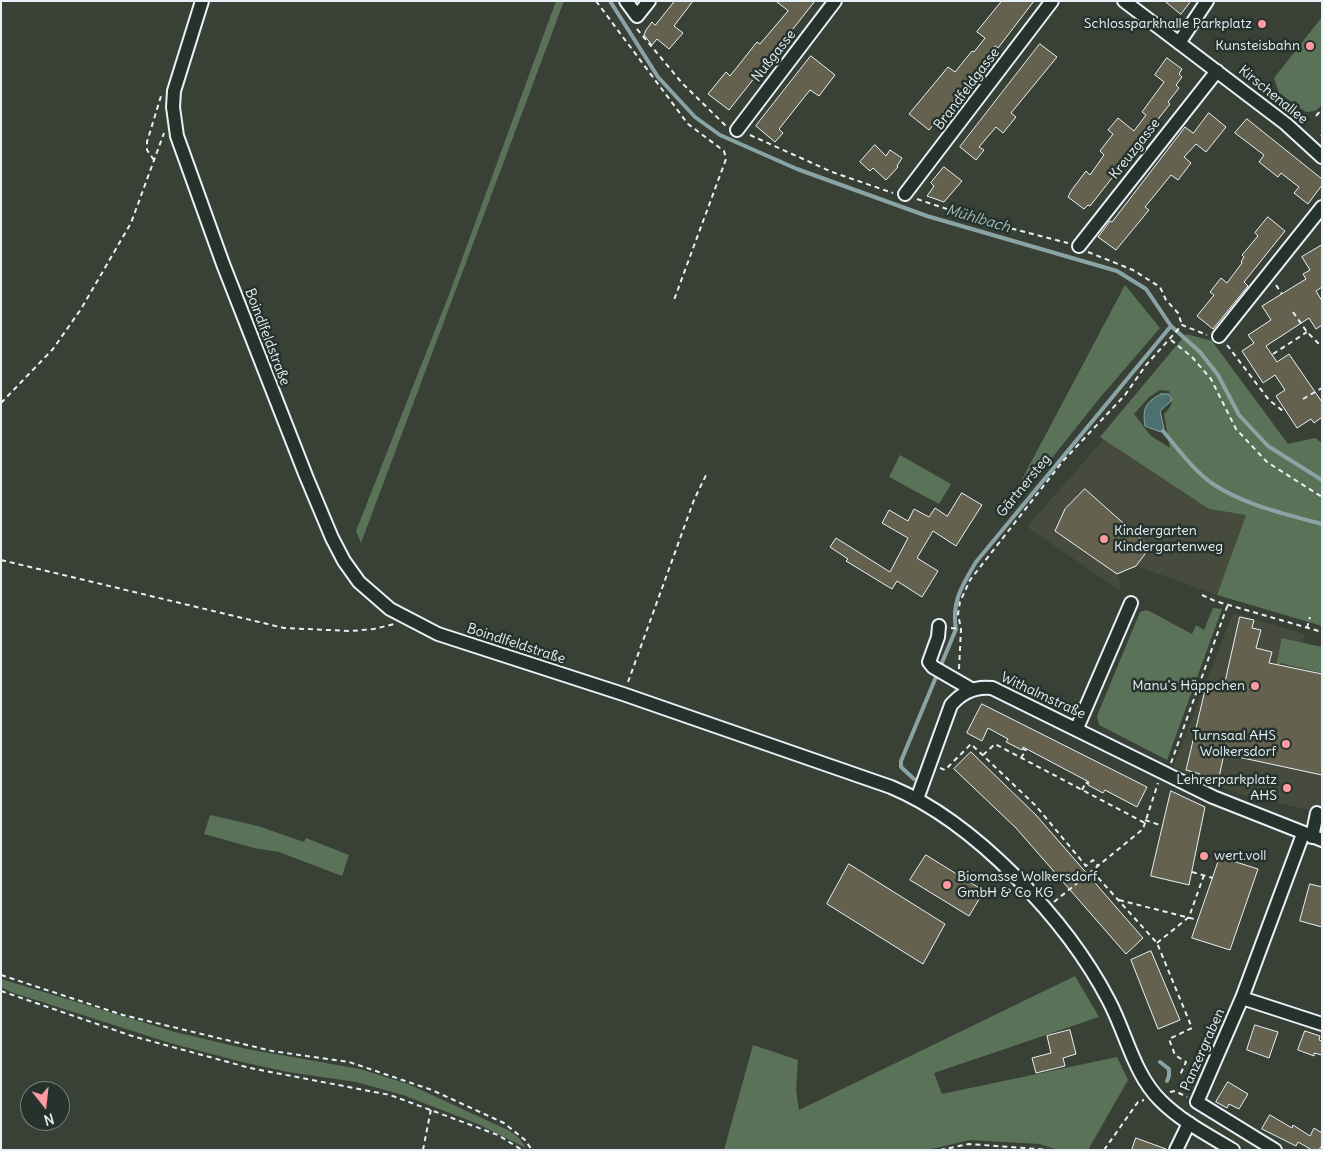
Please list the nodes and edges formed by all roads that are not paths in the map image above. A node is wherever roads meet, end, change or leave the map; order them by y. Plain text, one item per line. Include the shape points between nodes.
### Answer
1 (202, 1) edge
2 (626, 1) edge
3 (649, 1) edge
4 (835, 1) edge
5 (1052, 1) edge
6 (1124, 1) edge
7 (1207, 1) edge
8 (1179, 43) junction
9 (1217, 71) junction
10 (737, 130) dead end
11 (1322, 157) edge
12 (905, 194) dead end
13 (1322, 207) edge
14 (1079, 246) dead end
15 (1219, 336) road end
16 (1131, 603) dead end
17 (944, 627) road end
18 (971, 690) junction
19 (1077, 728) junction
20 (917, 799) junction
21 (1317, 812) dead end
22 (1312, 837) edge
23 (1242, 998) junction
24 (1322, 1024) edge
25 (1189, 1123) junction
26 (1176, 1150) edge
27 (1233, 1150) edge
28 (1275, 1150) edge

1 - 20 street, Boindlfeldstraße via 174,91 174,123 223,264 332,538 359,582 374,597 406,619 463,643 623,694
2 - 3 street via 637,16
4 - 10 street, Nußgasse
5 - 12 street, Brandfeldgasse
6 - 8 street, Kirschenallee
7 - 8 street
8 - 9 street, Kirschenallee
9 - 11 street, Kirschenallee via 1286,124
9 - 14 street, Kreuzgasse
13 - 15 street
16 - 19 street
17 - 18 street via 929,662
18 - 19 street, Withalmstraße via 992,688
18 - 20 street via 951,705
19 - 22 street, Withalmstraße via 1213,797
20 - 25 street, Boindlfeldstraße via 977,842 1011,873 1067,936 1105,993 1143,1077 1155,1095
21 - 22 street, Panzergraben
22 - 23 street, Panzergraben via 1288,873
23 - 24 street, Panzergraben
23 - 28 street, Panzergraben via 1197,1102
25 - 26 street
25 - 27 street, Boindlfeldstraße

